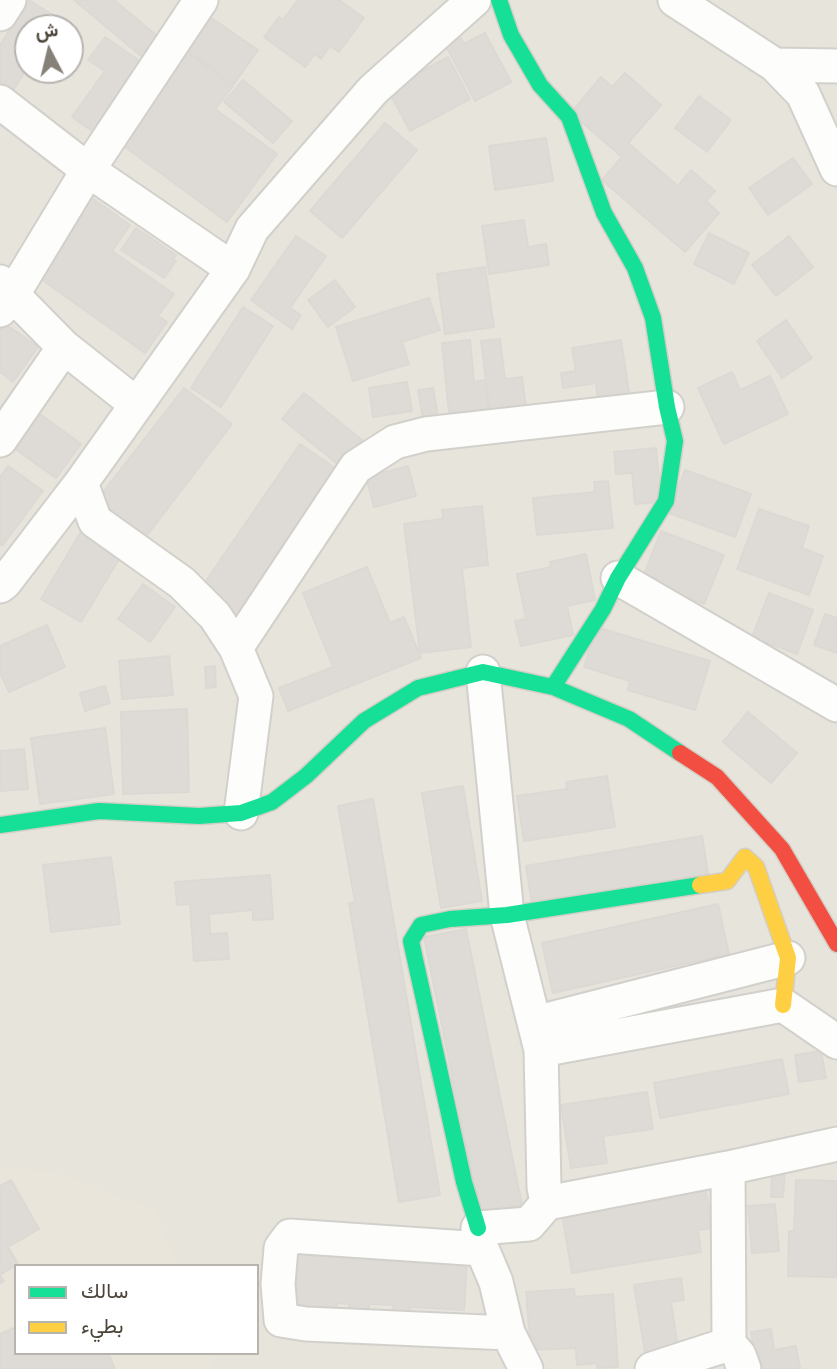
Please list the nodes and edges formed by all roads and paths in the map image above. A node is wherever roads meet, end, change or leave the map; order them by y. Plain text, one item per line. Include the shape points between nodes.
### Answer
1 (9, 0) edge
2 (201, 0) edge
3 (474, 0) edge
4 (499, 0) edge
5 (675, 0) edge
6 (0, 14) edge
7 (775, 65) junction
8 (837, 66) edge
9 (0, 102) edge
10 (837, 169) edge
11 (88, 170) junction
12 (233, 269) junction
13 (4, 296) edge
14 (65, 347) junction
15 (136, 404) junction
16 (667, 407) junction
17 (0, 440) edge
18 (81, 483) junction
19 (618, 578) junction
20 (0, 586) edge
21 (236, 648) junction
22 (483, 672) junction
23 (553, 687) junction
24 (837, 705) edge
25 (241, 813) junction
26 (0, 825) edge
27 (507, 915) junction
28 (837, 944) edge
29 (788, 958) junction
30 (783, 1005) junction
31 (538, 1037) junction
32 (837, 1042) edge
33 (837, 1144) edge
34 (728, 1168) junction
35 (547, 1203) junction
36 (480, 1238) junction
37 (508, 1333) junction
38 (736, 1357) edge
39 (526, 1369) edge
40 (652, 1369) edge

1 - 6 street
2 - 11 street
3 - 12 street via 373,90 251,229
4 - 16 street via 511,35 540,85 569,117 604,213 635,268 653,318
5 - 7 street
7 - 8 street
7 - 10 street via 803,94
9 - 11 street
11 - 12 street
11 - 13 street
12 - 15 street
13 - 14 street
14 - 15 street
14 - 17 street
15 - 18 street
16 - 19 street via 675,442 666,501
16 - 21 street via 426,433 395,442 356,467
18 - 20 street
18 - 21 street via 95,521 183,583 215,616
19 - 23 street
19 - 24 street
21 - 25 street via 256,696
22 - 23 street
22 - 25 street via 418,688 364,721 272,802
22 - 27 street
23 - 28 street via 629,719 717,778 782,849
25 - 26 street via 199,816 99,810
27 - 29 street via 727,881 745,857 756,867
27 - 31 street
27 - 36 street via 421,925 411,941
29 - 30 street
29 - 31 street
30 - 31 street
30 - 32 street
31 - 35 street
33 - 34 street
34 - 35 street
34 - 38 street
35 - 36 street via 529,1224
36 - 37 street
36 - 37 street via 290,1236 281,1248 281,1320
37 - 39 street
38 - 40 street

